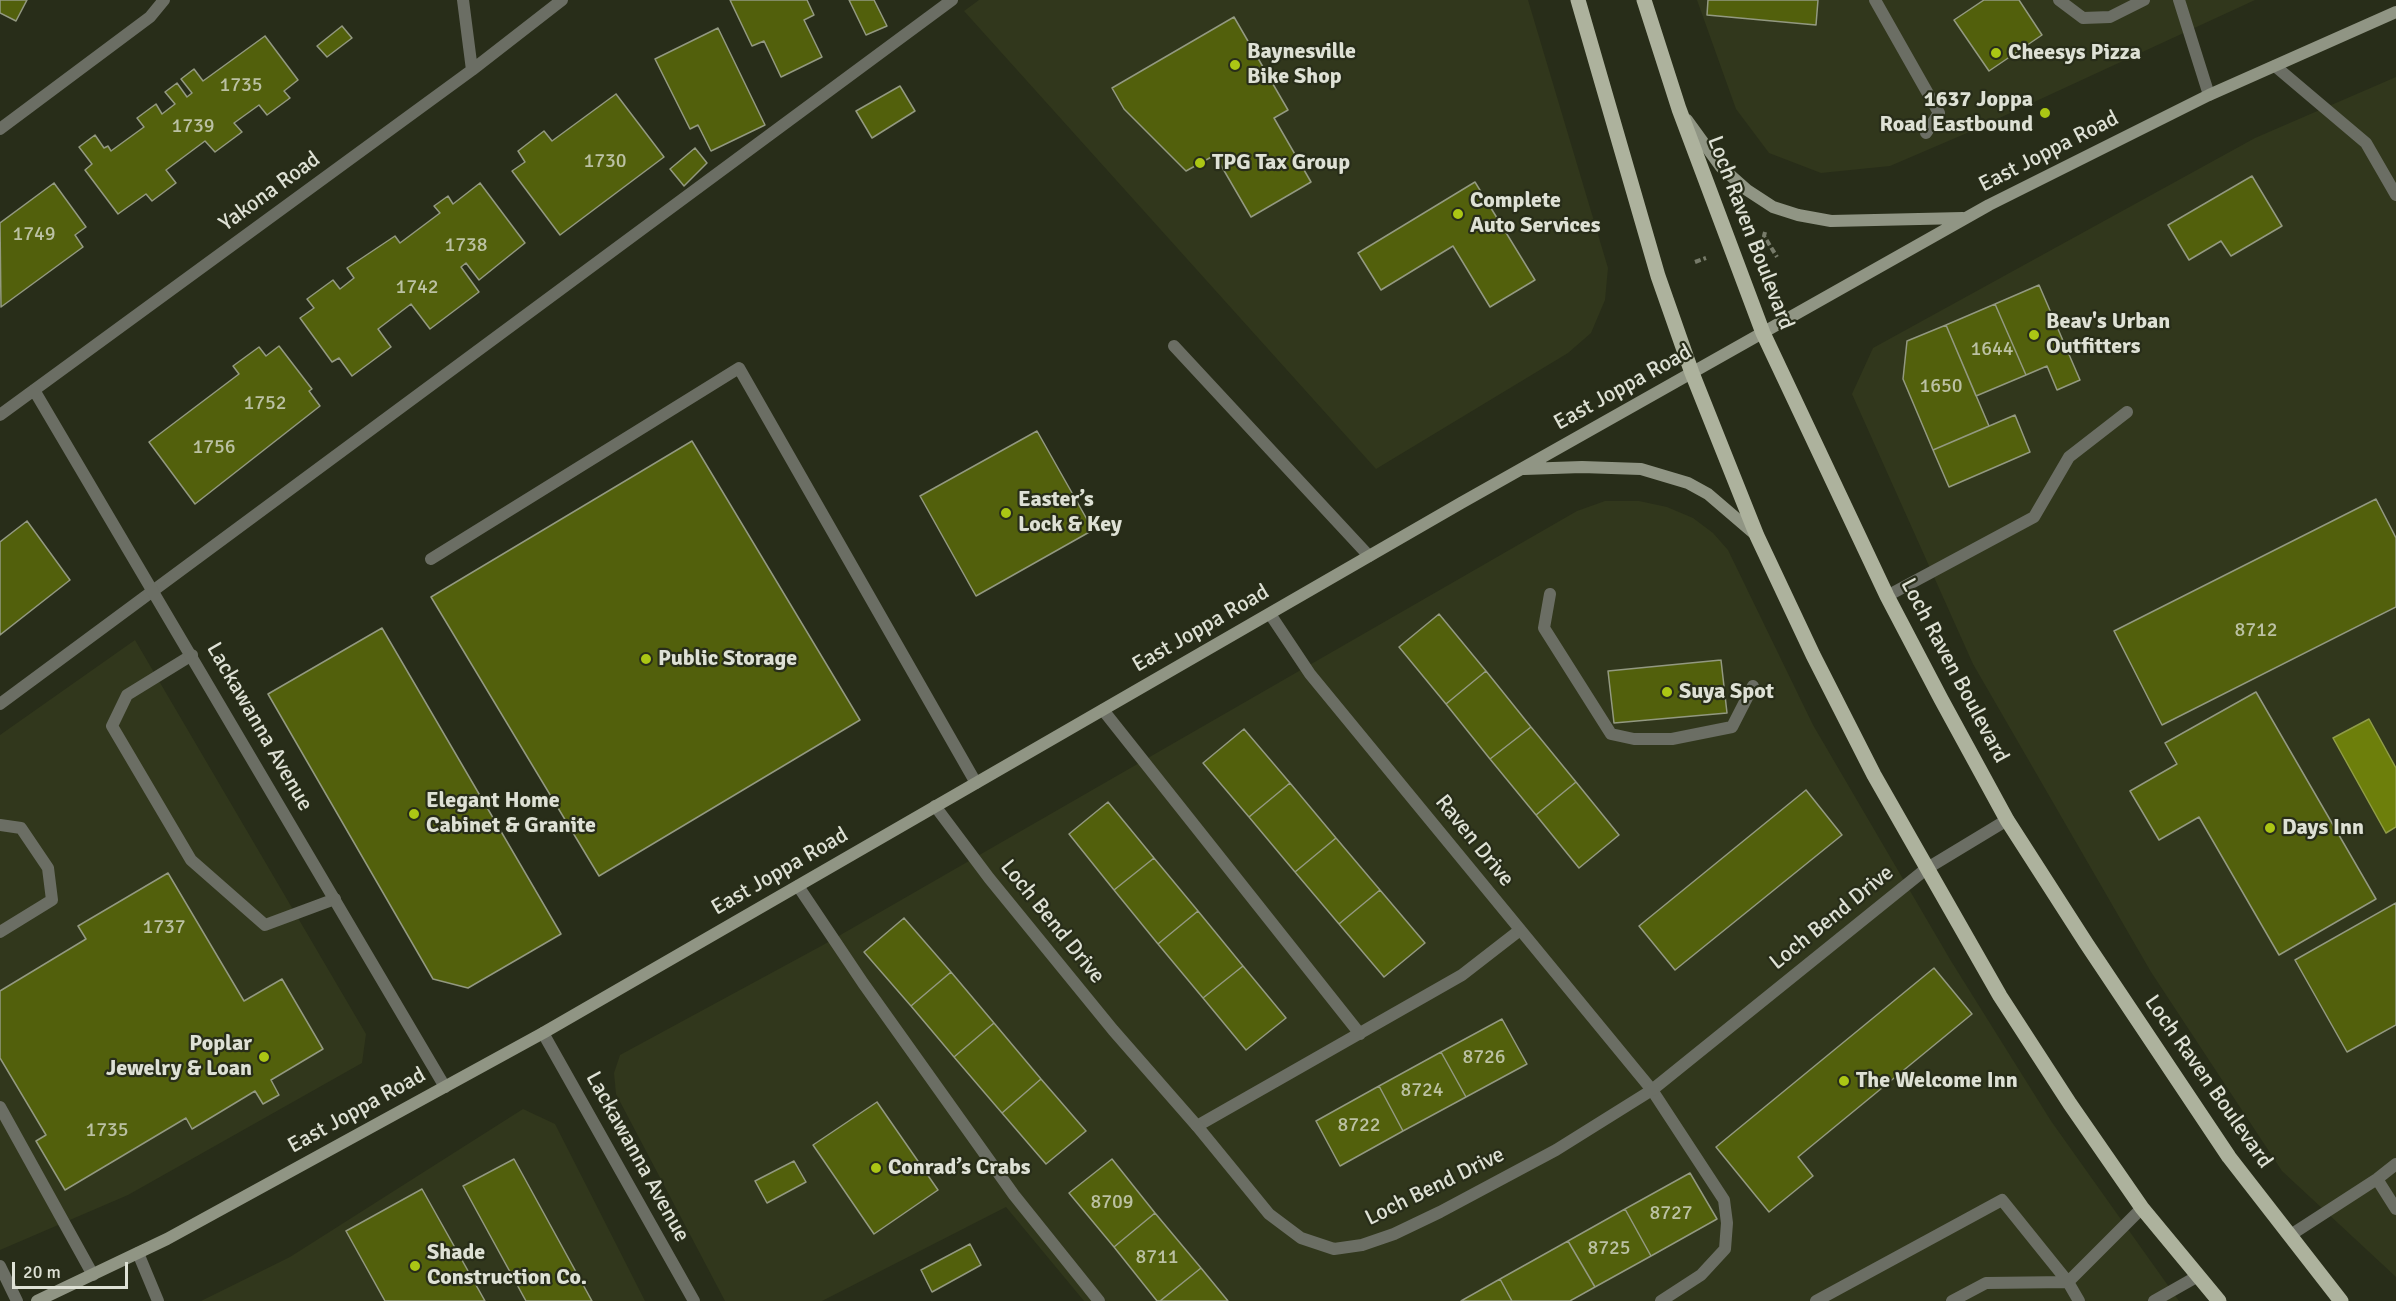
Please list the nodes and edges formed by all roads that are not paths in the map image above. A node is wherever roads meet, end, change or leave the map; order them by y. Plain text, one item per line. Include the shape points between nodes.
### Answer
1 (164, 0) edge
2 (463, 0) edge
3 (562, 0) edge
4 (952, 0) edge
5 (1578, 0) edge
6 (1644, 0) edge
7 (1875, 0) edge
8 (2059, 0) edge
9 (2144, 0) edge
10 (2179, 0) edge
11 (2396, 12) edge
12 (2275, 66) junction
13 (472, 70) junction
14 (2210, 95) junction
15 (1679, 109) junction
16 (0, 129) edge
17 (1926, 133) dead end
18 (2396, 195) edge
19 (1967, 218) junction
20 (1763, 333) junction
21 (1174, 346) dead end
22 (1692, 373) junction
23 (34, 390) junction
24 (2127, 412) dead end
25 (0, 415) edge
26 (1520, 470) junction
27 (1757, 536) junction
28 (1369, 556) junction
29 (431, 558) dead end
30 (153, 590) junction
31 (1550, 594) dead end
32 (1887, 596) junction
33 (1270, 614) junction
34 (192, 655) junction
35 (1753, 686) dead end
36 (0, 704) edge
37 (1103, 710) junction
38 (976, 783) junction
39 (936, 806) junction
40 (2007, 820) junction
41 (0, 825) edge
42 (1926, 869) junction
43 (798, 886) junction
44 (335, 899) junction
45 (1520, 930) junction
46 (0, 932) edge
47 (543, 1033) junction
48 (1360, 1034) junction
49 (446, 1086) junction
50 (1653, 1090) junction
51 (0, 1107) edge
52 (1197, 1126) junction
53 (2396, 1164) edge
54 (2377, 1179) junction
55 (2142, 1208) junction
56 (2396, 1209) edge
57 (2289, 1236) junction
58 (138, 1253) junction
59 (0, 1266) edge
60 (93, 1275) junction
61 (2199, 1276) junction
62 (2068, 1282) junction
63 (17, 1301) edge
64 (37, 1301) edge
65 (158, 1301) edge
66 (694, 1301) edge
67 (1099, 1301) edge
68 (1661, 1301) edge
69 (1816, 1301) edge
70 (1952, 1301) edge
71 (2079, 1301) edge
72 (2154, 1301) edge
73 (2219, 1301) edge
74 (2341, 1301) edge

1 - 16 street via 150,18
2 - 13 street
3 - 13 street, Yakona Road
4 - 30 street
5 - 22 main road via 1648,244
6 - 15 main road, Loch Raven Boulevard
7 - 17 street via 1939,113
8 - 9 street via 2084,18 2110,17
10 - 14 street
11 - 12 main road, East Joppa Road
12 - 14 main road, East Joppa Road
12 - 18 street via 2366,143
13 - 23 street, Yakona Road
14 - 19 main road, East Joppa Road
15 - 19 main road via 1721,167 1773,207 1831,220
15 - 20 main road, Loch Raven Boulevard
19 - 20 main road, East Joppa Road
20 - 22 main road, East Joppa Road
20 - 32 main road, Loch Raven Boulevard
21 - 28 street
22 - 26 main road, East Joppa Road
22 - 27 main road
23 - 25 street, Yakona Road
23 - 30 street, Lackawanna Avenue
24 - 32 street via 2069,457 2034,517
26 - 27 main road via 1641,470 1688,483 1708,494
26 - 28 main road, East Joppa Road
27 - 42 main road via 1818,665
28 - 33 main road, East Joppa Road
29 - 38 street via 739,368
30 - 34 street, Lackawanna Avenue
30 - 36 street
31 - 35 street via 1544,628 1611,734 1634,739 1672,739 1732,727
32 - 40 main road, Loch Raven Boulevard
33 - 37 main road, East Joppa Road
33 - 45 street, Raven Drive via 1310,674
34 - 44 street, Lackawanna Avenue
34 - 44 street via 127,694 112,726 191,860 265,925
37 - 38 main road, East Joppa Road
37 - 48 street
38 - 39 main road, East Joppa Road
39 - 43 main road, East Joppa Road
39 - 52 street, Loch Bend Drive via 1083,994
40 - 42 street, Loch Bend Drive
40 - 57 main road, Loch Raven Boulevard via 2229,1156
41 - 46 street via 21,828 48,868 52,900
42 - 50 street, Loch Bend Drive
42 - 55 main road via 2006,1006
43 - 47 main road, East Joppa Road
43 - 67 street via 1014,1195
44 - 49 street, Lackawanna Avenue
45 - 48 street via 1462,975
45 - 50 street, Raven Drive
47 - 49 main road, East Joppa Road
47 - 66 street, Lackawanna Avenue
48 - 52 street
49 - 58 main road, East Joppa Road
50 - 52 street, Loch Bend Drive via 1556,1150 1440,1212 1394,1234 1334,1249 1301,1238 1269,1214
50 - 68 street, Raven Drive via 1724,1200 1727,1222 1725,1249 1701,1275
51 - 60 street
53 - 54 street
54 - 56 street
54 - 57 street
55 - 61 main road
55 - 62 street
57 - 74 main road, Loch Raven Boulevard
58 - 60 main road, East Joppa Road
58 - 65 street
59 - 63 street
60 - 64 main road, East Joppa Road
61 - 72 street
61 - 73 main road
62 - 69 street via 2002,1200
62 - 70 street via 1986,1283
62 - 71 street

